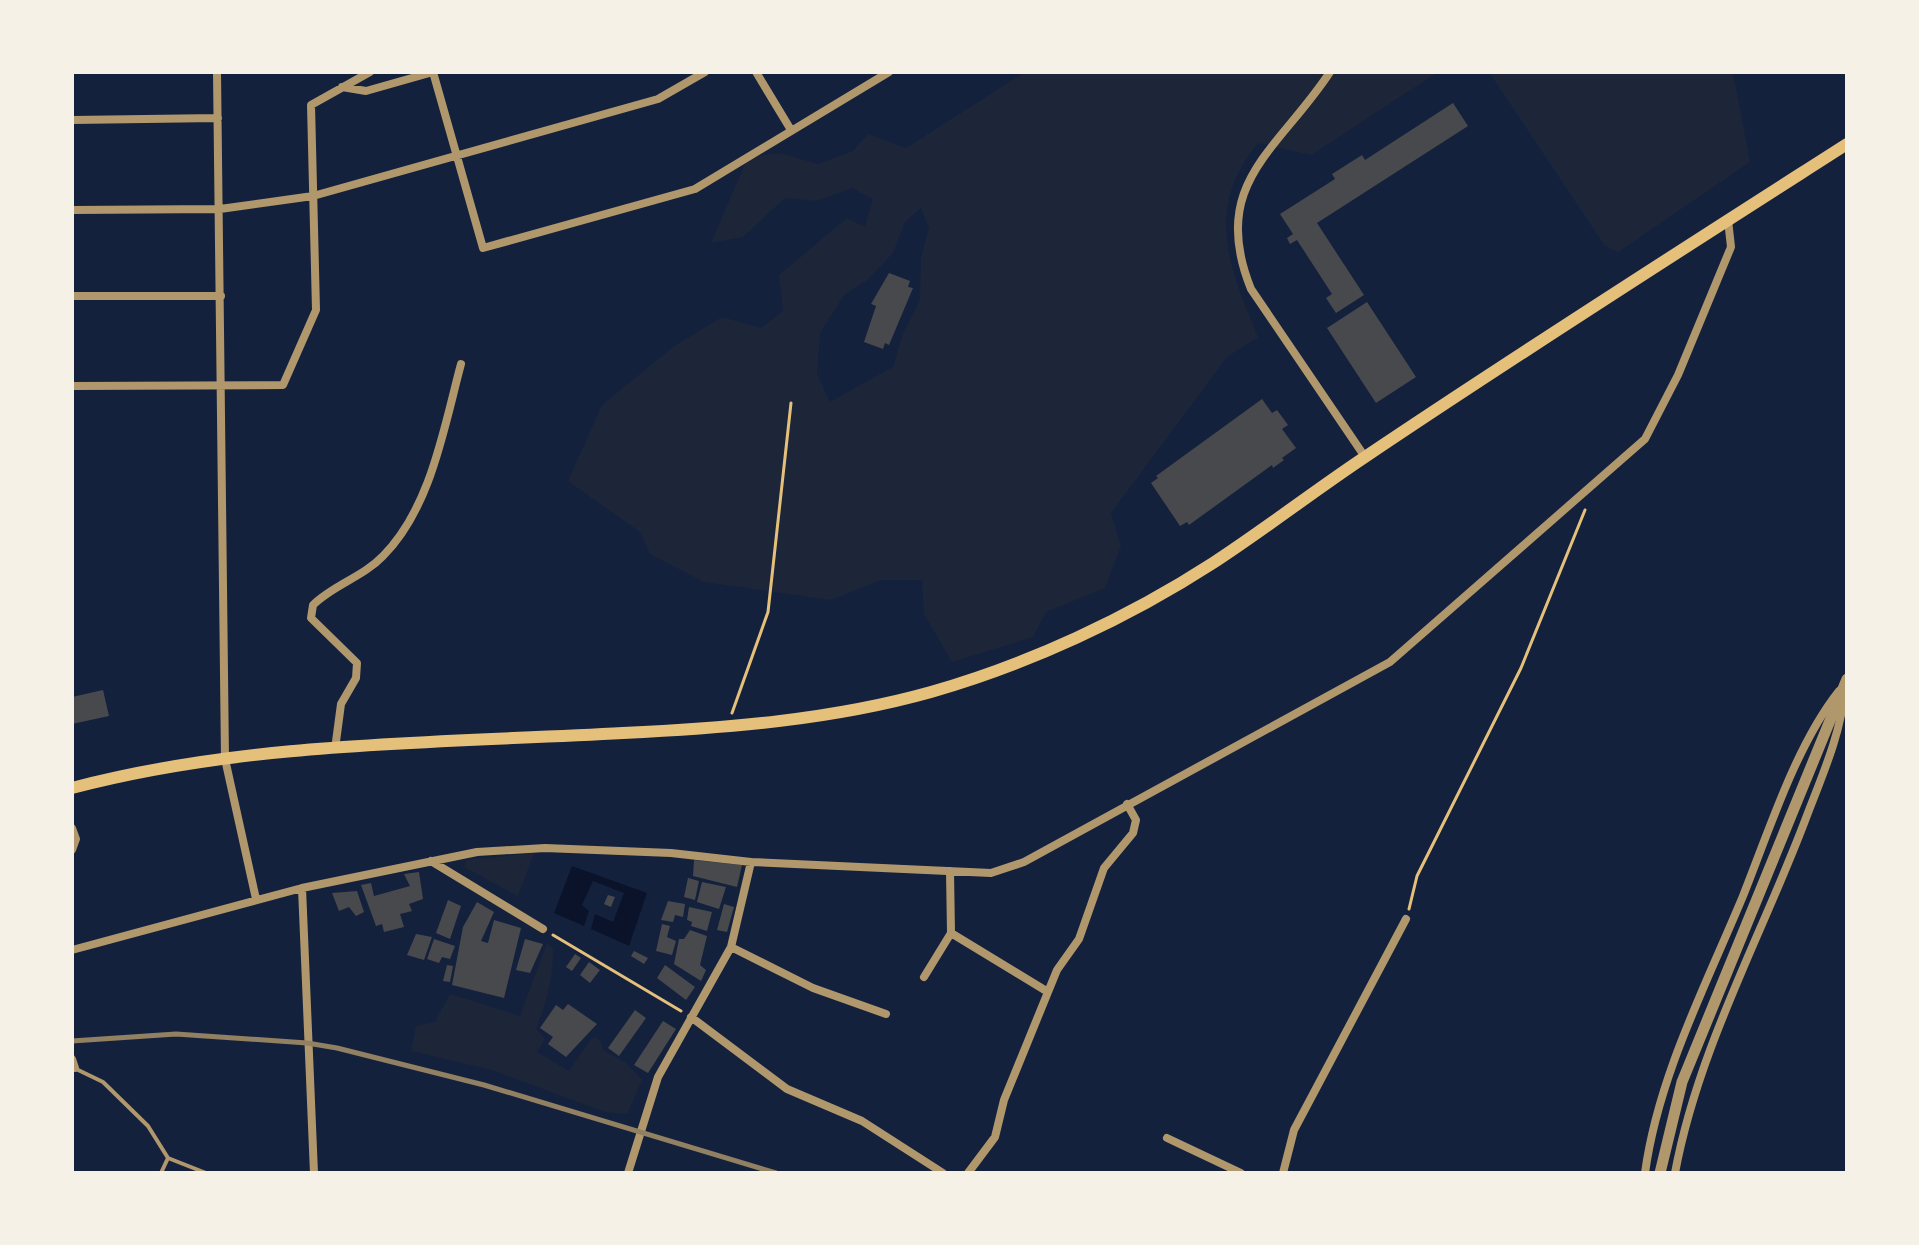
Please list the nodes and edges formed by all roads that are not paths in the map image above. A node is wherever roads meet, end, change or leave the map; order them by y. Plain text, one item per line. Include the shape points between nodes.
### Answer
1 (217, 72) edge
2 (370, 72) edge
3 (705, 72) edge
4 (756, 72) edge
5 (889, 72) edge
6 (1330, 72) edge
7 (342, 87) junction
8 (218, 118) junction
9 (72, 120) edge
10 (791, 130) junction
11 (1847, 144) edge
12 (455, 156) junction
13 (313, 196) junction
14 (220, 209) junction
15 (72, 210) edge
16 (1728, 220) junction
17 (72, 296) edge
18 (221, 296) junction
19 (461, 364) dead end
20 (222, 383) junction
21 (72, 386) edge
22 (1365, 457) junction
23 (1847, 680) edge
24 (335, 749) junction
25 (225, 759) junction
26 (72, 788) edge
27 (1127, 804) junction
28 (72, 828) edge
29 (72, 850) edge
30 (430, 861) junction
31 (751, 862) junction
32 (950, 871) junction
33 (302, 888) junction
34 (256, 899) junction
35 (1406, 919) road end
36 (543, 929) road end
37 (951, 933) junction
38 (731, 947) junction
39 (72, 950) edge
40 (924, 977) dead end
41 (1048, 992) junction
42 (886, 1014) dead end
43 (691, 1017) junction
44 (73, 1065) edge
45 (1167, 1138) dead end
46 (168, 1158) junction
47 (161, 1173) edge
48 (206, 1173) edge
49 (314, 1173) edge
50 (628, 1173) edge
51 (943, 1173) edge
52 (968, 1173) edge
53 (1241, 1173) edge
54 (1283, 1173) edge
55 (1645, 1173) edge
56 (1660, 1173) edge
57 (1675, 1173) edge

1 - 8 street
2 - 7 street
3 - 12 street via 658,99
4 - 10 street
5 - 10 street
6 - 22 street via 1255,165 1236,229 1240,262 1251,289
7 - 12 street via 366,91 433,72
7 - 13 street via 311,105
8 - 9 street
8 - 14 street
10 - 12 street via 695,189 483,248
11 - 16 main road
12 - 13 street
13 - 14 street
13 - 20 street via 316,310 283,385
14 - 15 street
14 - 18 street
16 - 22 main road
16 - 27 street via 1731,247 1645,439 1390,662
17 - 18 street
18 - 20 street
19 - 24 street via 434,463 403,531 366,571 313,605 311,618 357,663 356,678 341,704
20 - 21 street
20 - 25 street
22 - 24 main road via 1148,602 1042,652 932,692 829,715 729,728
23 - 55 street via 1825,708 1794,769 1670,1076
23 - 56 street via 1682,1082
23 - 57 street via 1832,750 1697,1086
24 - 25 main road
25 - 26 main road
25 - 34 street
27 - 32 street via 1024,862 991,873
27 - 41 street via 1136,820 1133,833 1104,868 1079,939
28 - 29 street
30 - 31 street via 545,848
30 - 33 street
30 - 36 street
31 - 32 street
31 - 38 street
32 - 37 street
33 - 34 street
33 - 49 street
34 - 39 street
35 - 54 street via 1294,1130
37 - 40 street
37 - 41 street
38 - 42 street via 813,988
38 - 43 street
41 - 52 street via 1004,1100 995,1137
43 - 50 street via 658,1077
43 - 51 street via 787,1089 862,1121
44 - 46 lane via 103,1082 148,1126
45 - 53 street
46 - 47 lane
46 - 48 lane

